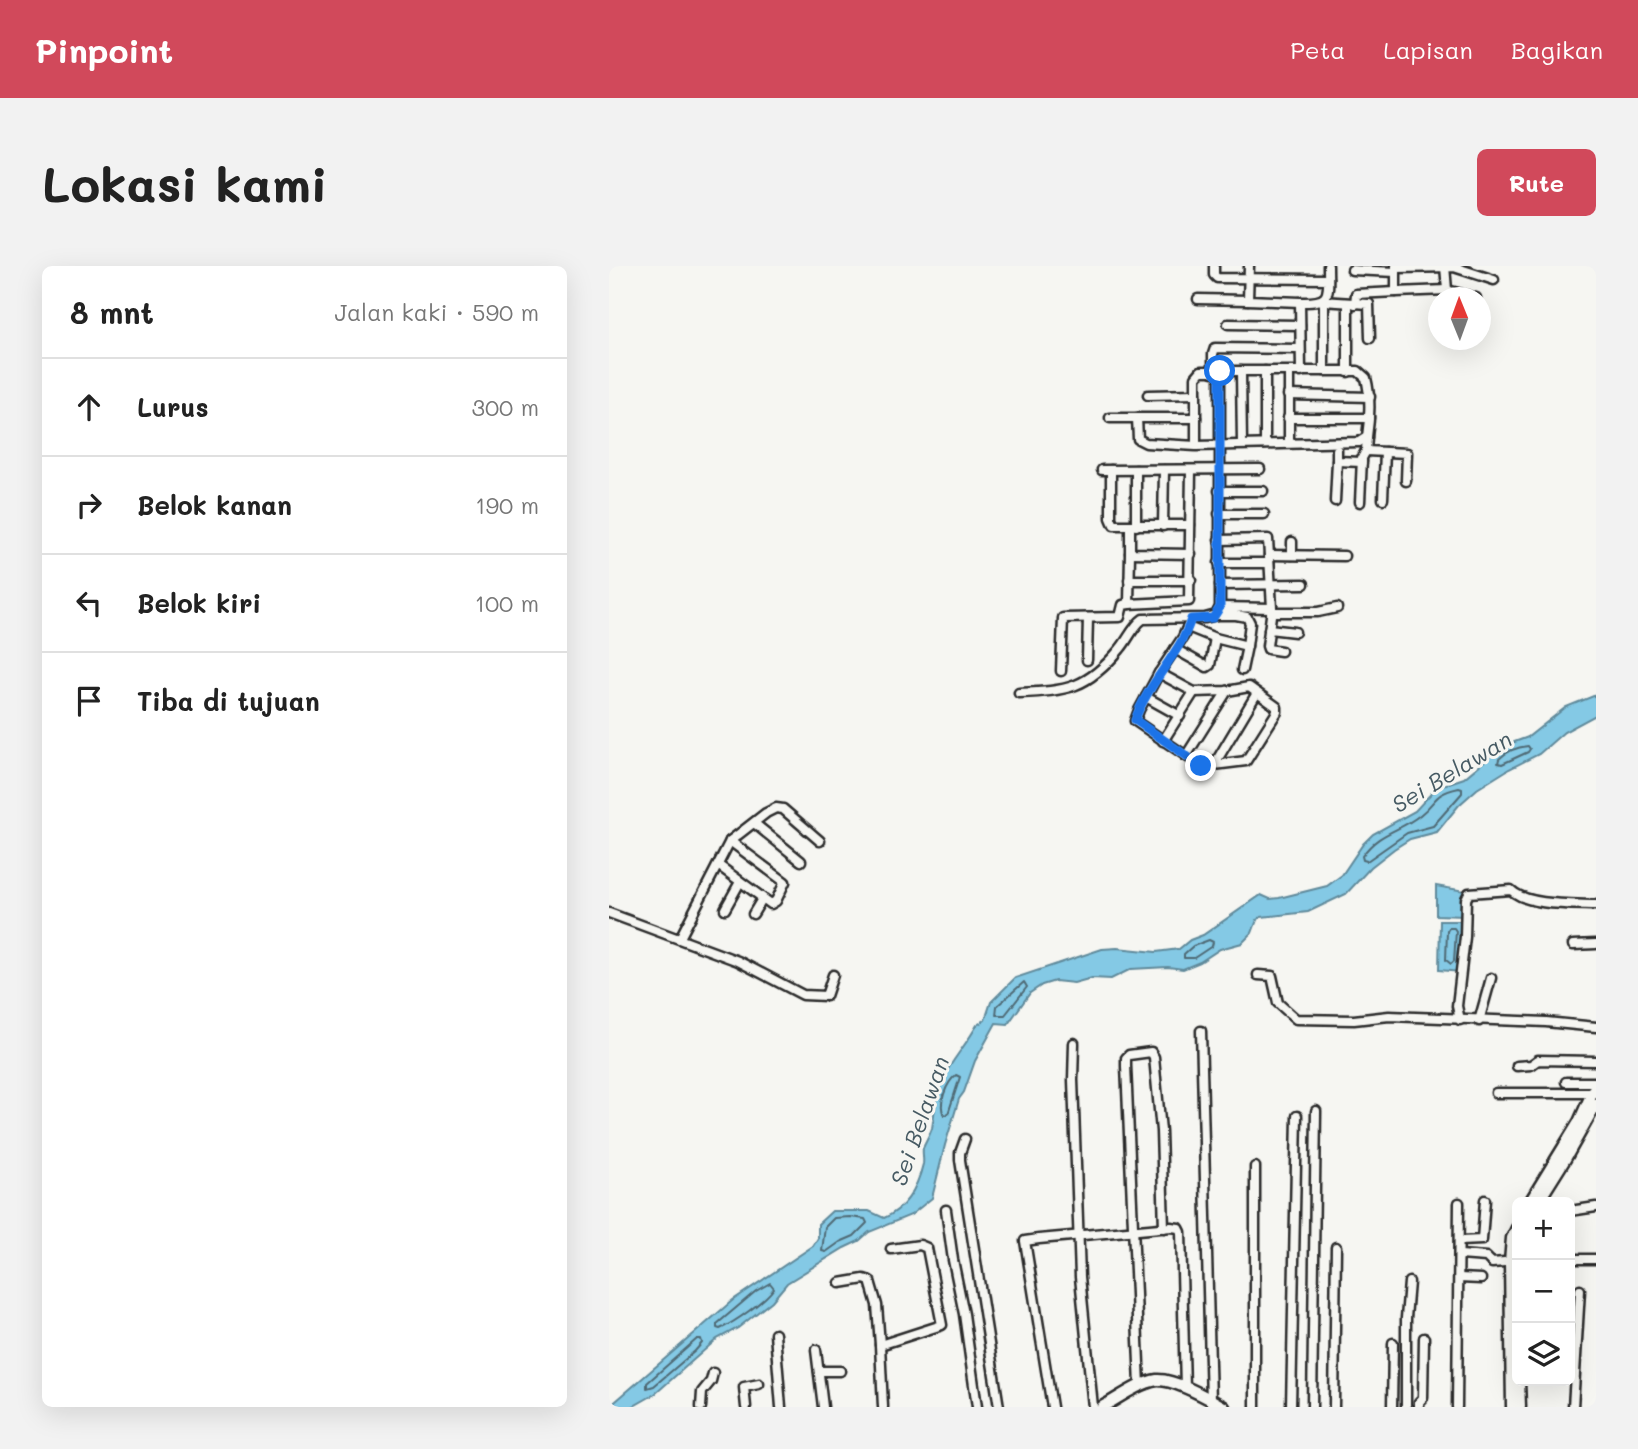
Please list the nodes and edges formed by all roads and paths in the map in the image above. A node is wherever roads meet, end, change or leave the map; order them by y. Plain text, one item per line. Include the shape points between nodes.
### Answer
1 (1214, 266) edge
2 (1249, 266) edge
3 (1328, 266) edge
4 (1445, 267) edge
5 (1370, 268) edge
6 (1396, 268) edge
7 (1352, 270) dead end
8 (1248, 278) junction
9 (1328, 279) junction
10 (1494, 280) dead end
11 (1447, 287) edge
12 (1428, 291) edge
13 (1396, 292) junction
14 (1198, 299) dead end
15 (1248, 300) junction
16 (1300, 302) junction
17 (1323, 302) junction
18 (1351, 304) junction
19 (1228, 324) dead end
20 (1300, 325) junction
21 (1370, 338) dead end
22 (1300, 349) junction
23 (1216, 371) junction
24 (1241, 371) junction
25 (1265, 371) junction
26 (1324, 371) junction
27 (1289, 372) junction
28 (1301, 372) junction
29 (1348, 372) junction
30 (1196, 394) junction
31 (1288, 395) junction
32 (1147, 396) dead end
33 (1370, 397) junction
34 (1110, 418) dead end
35 (1136, 418) junction
36 (1196, 418) junction
37 (1288, 418) junction
38 (1369, 418) junction
39 (1367, 437) junction
40 (1289, 443) junction
41 (1242, 444) junction
42 (1265, 444) junction
43 (1220, 445) junction
44 (1196, 446) junction
45 (1337, 450) dead end
46 (1366, 451) junction
47 (1385, 452) junction
48 (1337, 461) junction
49 (1362, 462) junction
50 (1260, 469) dead end
51 (1136, 470) junction
52 (1164, 470) junction
53 (1191, 470) junction
54 (1219, 470) junction
55 (1406, 481) dead end
56 (1219, 491) junction
57 (1263, 491) dead end
58 (1383, 499) dead end
59 (1335, 501) dead end
60 (1360, 502) dead end
61 (1248, 504) dead end
62 (1219, 514) junction
63 (1248, 514) junction
64 (1264, 514) dead end
65 (1190, 525) junction
66 (1133, 526) junction
67 (1163, 526) junction
68 (1219, 540) junction
69 (1292, 542) dead end
70 (1130, 553) junction
71 (1191, 554) junction
72 (1292, 555) junction
73 (1344, 556) dead end
74 (1269, 559) junction
75 (1219, 563) junction
76 (1129, 580) junction
77 (1191, 580) junction
78 (1304, 584) dead end
79 (1220, 585) junction
80 (1272, 585) junction
81 (1129, 604) junction
82 (1337, 608) dead end
83 (1271, 610) junction
84 (1218, 611) junction
85 (1088, 618) junction
86 (1189, 623) junction
87 (1269, 629) junction
88 (1295, 632) dead end
89 (1215, 638) junction
90 (1247, 646) junction
91 (1175, 649) junction
92 (1281, 652) dead end
93 (1087, 660) dead end
94 (1241, 670) dead end
95 (1061, 671) dead end
96 (1159, 673) junction
97 (1227, 691) junction
98 (1194, 692) junction
99 (1019, 693) dead end
100 (1258, 693) junction
101 (1146, 697) junction
102 (1180, 716) junction
103 (1163, 741) junction
104 (1186, 756) junction
105 (1214, 765) junction
106 (754, 823) junction
107 (730, 841) junction
108 (820, 841) dead end
109 (801, 861) dead end
110 (718, 865) junction
111 (740, 882) junction
112 (762, 899) junction
113 (1596, 905) edge
114 (725, 909) dead end
115 (609, 913) edge
116 (753, 914) dead end
117 (680, 938) junction
118 (1596, 944) edge
119 (1573, 945) dead end
120 (833, 975) dead end
121 (1258, 975) dead end
122 (1491, 978) dead end
123 (1461, 1020) junction
124 (1479, 1020) junction
125 (1596, 1027) edge
126 (1201, 1031) dead end
127 (1074, 1044) dead end
128 (1596, 1061) edge
129 (1517, 1066) dead end
130 (1566, 1082) dead end
131 (1595, 1091) edge
132 (1496, 1093) dead end
133 (1316, 1111) dead end
134 (1587, 1112) junction
135 (1297, 1116) dead end
136 (965, 1139) dead end
137 (1255, 1167) dead end
138 (1533, 1197) edge
139 (1541, 1197) edge
140 (1485, 1200) dead end
141 (1459, 1203) dead end
142 (1596, 1208) edge
143 (946, 1210) dead end
144 (1575, 1210) edge
145 (1164, 1227) junction
146 (1132, 1230) junction
147 (1078, 1235) junction
148 (1460, 1241) junction
149 (1336, 1247) dead end
150 (891, 1250) dead end
151 (1460, 1255) junction
152 (1575, 1259) edge
153 (1596, 1259) edge
154 (1512, 1262) edge
155 (1459, 1278) junction
156 (1481, 1279) dead end
157 (1409, 1282) dead end
158 (840, 1283) dead end
159 (1580, 1290) dead end
160 (1514, 1323) edge
161 (775, 1334) dead end
162 (1424, 1338) dead end
163 (1393, 1343) dead end
164 (880, 1345) junction
165 (816, 1350) dead end
166 (819, 1371) junction
167 (839, 1371) dead end
168 (713, 1373) dead end
169 (759, 1384) dead end
170 (1140, 1386) junction
171 (1519, 1386) edge
172 (1185, 1388) junction
173 (1211, 1401) junction
174 (701, 1407) edge
175 (746, 1407) edge
176 (781, 1407) edge
177 (823, 1407) edge
178 (883, 1407) edge
179 (977, 1407) edge
180 (999, 1407) edge
181 (1052, 1407) edge
182 (1093, 1407) edge
183 (1102, 1407) edge
184 (1223, 1407) edge
185 (1255, 1407) edge
186 (1291, 1407) edge
187 (1312, 1407) edge
188 (1334, 1407) edge
189 (1392, 1407) edge
190 (1406, 1407) edge
191 (1419, 1407) edge
192 (1457, 1407) edge
193 (1513, 1407) edge
194 (1520, 1407) edge
195 (1573, 1407) edge

1 - 8 street via 1217,278
2 - 8 street
3 - 9 street
4 - 6 street
4 - 10 street
4 - 11 street
5 - 6 street
5 - 7 street
6 - 13 street
8 - 9 street
8 - 15 street
9 - 17 street
12 - 13 street
13 - 18 street via 1356,294
14 - 15 street
15 - 16 street
16 - 17 street
16 - 20 street
17 - 18 street
17 - 26 street
18 - 21 street via 1371,306
18 - 29 street
19 - 20 street
20 - 22 street
22 - 23 street via 1215,348
22 - 28 street
23 - 24 street
23 - 30 street via 1198,372
23 - 43 street
24 - 25 street
24 - 41 street
25 - 27 street
25 - 42 street
26 - 28 street
26 - 29 street
27 - 28 street
27 - 31 street
29 - 33 street via 1358,371 1366,378
30 - 32 street
30 - 36 street
31 - 33 street
31 - 37 street
33 - 38 street
34 - 35 street
35 - 36 street
35 - 44 street via 1136,436 1142,442
36 - 44 street
37 - 38 street
37 - 40 street
38 - 39 street
39 - 40 street via 1359,442
39 - 46 street
40 - 42 street
41 - 42 street
41 - 43 street
43 - 44 street
43 - 54 street
45 - 48 street
46 - 47 street
46 - 49 street
47 - 55 street via 1407,453
47 - 58 street
48 - 49 street
48 - 59 street
49 - 60 street
50 - 54 street
51 - 52 street
51 - 66 street
51 - 66 street via 1107,470 1112,524
52 - 53 street
52 - 67 street
53 - 54 street
53 - 65 street
54 - 56 street
56 - 57 street
56 - 62 street
61 - 63 street
62 - 63 street
62 - 68 street
63 - 64 street
65 - 67 street
65 - 71 street
66 - 67 street
66 - 70 street
68 - 74 street via 1268,539
68 - 75 street
69 - 72 street
70 - 71 street
70 - 76 street
71 - 77 street
72 - 73 street
72 - 74 street
74 - 75 street
74 - 80 street
75 - 79 street
76 - 77 street
76 - 81 street
77 - 81 street via 1187,602
78 - 80 street
79 - 80 street
79 - 84 street
80 - 83 street
81 - 85 street via 1123,605 1120,617
82 - 83 street
83 - 84 street
83 - 87 street
84 - 86 street
84 - 90 street via 1247,617
85 - 93 street
85 - 95 street via 1061,621
86 - 89 street
86 - 91 street
86 - 99 street via 1143,619 1091,678 1072,688
87 - 88 street
87 - 92 street via 1267,648
89 - 90 street
89 - 91 street via 1207,667
90 - 94 street
91 - 96 street
96 - 98 street
96 - 101 street
97 - 98 street
97 - 100 street via 1246,686
97 - 104 street
98 - 102 street
100 - 105 street
100 - 105 street via 1278,709 1259,742 1246,761
101 - 102 street
101 - 103 street via 1135,721
102 - 103 street
103 - 104 street
104 - 105 street via 1201,766
106 - 107 street
106 - 108 street via 780,808
106 - 109 street
107 - 110 street
107 - 112 street via 785,882 774,904
110 - 111 street
110 - 117 street
111 - 112 street
111 - 114 street
112 - 116 street
113 - 123 street via 1538,901 1511,890 1469,893 1457,1006
115 - 117 street
117 - 120 street via 738,961 803,995 826,996
118 - 119 street
121 - 123 street via 1272,976 1278,1003 1296,1019 1389,1016
122 - 124 street
123 - 124 street
124 - 125 street
126 - 173 street
127 - 147 street
128 - 129 street via 1538,1060
130 - 131 street
131 - 132 street
131 - 134 main road
133 - 187 street
134 - 138 main road
134 - 139 main road
135 - 186 street
136 - 180 street via 960,1160
137 - 185 street
140 - 148 street via 1482,1240
141 - 148 street
142 - 144 street
143 - 179 street
145 - 146 street
145 - 146 street via 1161,1131 1150,1052 1126,1058
145 - 172 street via 1181,1232
146 - 147 street
146 - 170 street
147 - 181 street via 1025,1241
147 - 182 street
148 - 151 street
149 - 188 street
150 - 164 street via 927,1248 943,1325
151 - 154 street via 1486,1257 1492,1263
151 - 155 street
152 - 153 street
155 - 156 street
155 - 192 street
157 - 190 street
158 - 164 street via 869,1281 877,1305
159 - 195 street
160 - 193 main road
161 - 176 street
162 - 191 street
163 - 189 street
164 - 178 street
165 - 166 street
166 - 167 street
166 - 177 street
168 - 174 street via 702,1392
169 - 175 street via 744,1387
170 - 172 main road via 1161,1380
170 - 183 main road
171 - 194 main road
172 - 173 main road
173 - 184 main road

